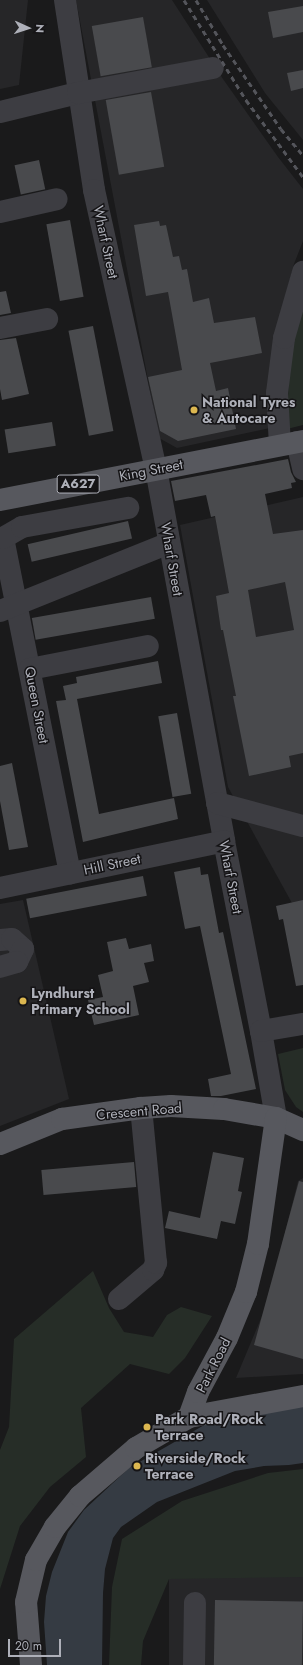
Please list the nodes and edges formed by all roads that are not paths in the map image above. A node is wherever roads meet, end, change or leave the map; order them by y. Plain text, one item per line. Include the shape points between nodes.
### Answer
1 (65, 0) edge
2 (213, 68) dead end
3 (78, 93) junction
4 (0, 112) edge
5 (57, 199) dead end
6 (0, 212) edge
7 (302, 277) edge
8 (47, 318) dead end
9 (0, 328) edge
10 (293, 443) edge
11 (156, 469) junction
12 (303, 469) edge
13 (0, 500) edge
14 (128, 508) dead end
15 (1, 537) edge
16 (169, 543) junction
17 (8, 607) edge
18 (148, 646) dead end
19 (30, 669) junction
20 (217, 803) junction
21 (303, 826) edge
22 (224, 841) junction
23 (70, 873) junction
24 (0, 888) edge
25 (0, 940) edge
26 (0, 967) edge
27 (303, 1024) edge
28 (261, 1031) junction
29 (140, 1108) junction
30 (276, 1118) junction
31 (303, 1130) edge
32 (0, 1144) edge
33 (119, 1299) dead end
34 (303, 1396) edge
35 (189, 1417) junction
36 (195, 1603) dead end
37 (32, 1665) edge
38 (194, 1665) edge

1 - 3 street, Wharf Street
2 - 3 street
3 - 4 street
3 - 11 street, Wharf Street via 94,190
5 - 6 street
7 - 10 street via 284,338 277,393
8 - 9 street
10 - 11 main road, King Street / A627
10 - 12 street
11 - 13 main road, King Street / A627
11 - 16 street, Wharf Street
14 - 15 street via 22,527
15 - 17 street, Queen Street
16 - 17 street
16 - 20 street, Wharf Street
17 - 19 street, Queen Street
18 - 19 street
19 - 23 street, Queen Street
20 - 21 street
20 - 22 street, Wharf Street
22 - 23 street, Hill Street
22 - 28 street, Wharf Street
23 - 24 street, Hill Street
25 - 26 street via 12,939 23,949 17,962
27 - 28 street
28 - 30 street, Wharf Street
29 - 30 main road, Crescent Road via 171,1106 224,1109
29 - 32 main road, Crescent Road via 62,1119
29 - 33 street via 156,1263 154,1270
30 - 31 main road, Crescent Road
30 - 35 main road, Park Road via 258,1244 246,1292 227,1338 198,1392
34 - 35 main road
35 - 37 main road via 136,1448 80,1496 55,1527 36,1560 26,1602
36 - 38 street

